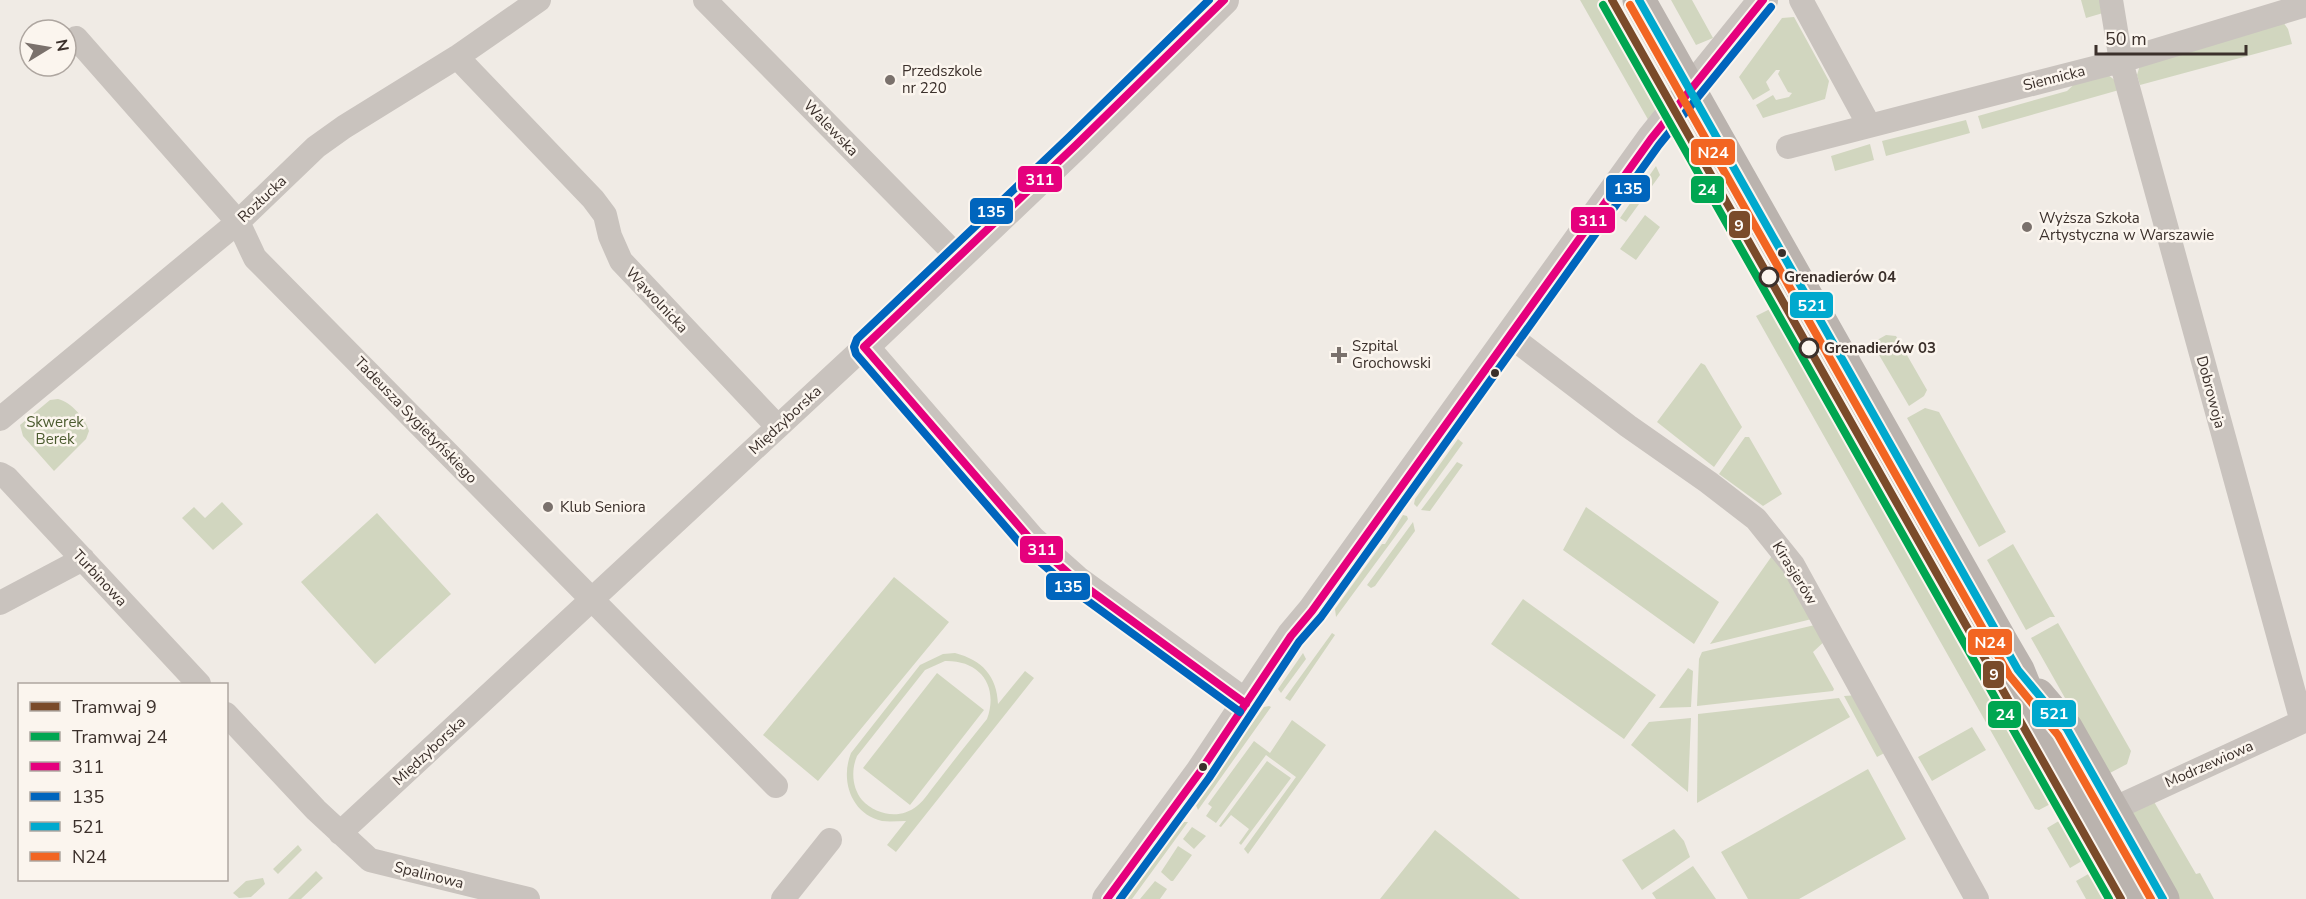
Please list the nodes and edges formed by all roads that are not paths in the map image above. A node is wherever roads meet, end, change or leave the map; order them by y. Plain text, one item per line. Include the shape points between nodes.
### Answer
1 (539, 0) edge
2 (705, 0) edge
3 (1224, 0) edge
4 (1639, 0) edge
5 (1763, 0) edge
6 (1801, 0) edge
7 (2111, 0) edge
8 (2306, 5) edge
9 (78, 40) edge
10 (457, 57) junction
11 (2121, 61) junction
12 (1691, 91) junction
13 (1869, 125) junction
14 (1788, 147) dead end
15 (238, 222) junction
16 (958, 257) junction
17 (1510, 336) junction
18 (864, 347) junction
19 (0, 419) edge
20 (777, 426) junction
21 (0, 474) edge
22 (83, 559) junction
23 (591, 600) junction
24 (0, 603) edge
25 (2018, 670) junction
26 (198, 683) edge
27 (1246, 704) junction
28 (228, 716) edge
29 (2304, 721) edge
30 (776, 786) dead end
31 (2112, 809) junction
32 (340, 833) junction
33 (830, 840) dead end
34 (528, 899) edge
35 (783, 899) edge
36 (1107, 899) edge
37 (1977, 899) edge
38 (2136, 899) edge
39 (2163, 899) edge

1 - 10 street, Rozłucka
2 - 16 street, Walewska
3 - 16 street, Międzyborska
4 - 12 main road
5 - 12 street
6 - 13 street
7 - 11 street, Dobrowoja
8 - 11 street, Siennicka
9 - 15 street, Tadeusza Sygietyńskiego
10 - 15 street, Rozłucka via 316,147
10 - 20 street, Wąwolnicka via 593,199 605,215 621,261
11 - 13 street, Siennicka
11 - 29 street, Dobrowoja
12 - 17 street
12 - 25 main road
13 - 14 street, Siennicka
15 - 19 street, Rozłucka
15 - 23 street, Tadeusza Sygietyńskiego via 255,258
16 - 18 street, Międzyborska
17 - 27 street via 1291,636
17 - 37 street, Kirasjerów via 1724,494 1756,519 1778,545
18 - 20 street, Międzyborska
18 - 27 street via 1031,540 1076,580
20 - 23 street, Międzyborska
21 - 22 street, Turbinowa
22 - 24 street
22 - 26 street, Turbinowa
23 - 30 street, Tadeusza Sygietyńskiego
23 - 32 street, Międzyborska
25 - 31 main road via 2067,729
25 - 38 main road via 2046,739
27 - 36 street
28 - 32 street
29 - 31 street, Modrzewiowa
31 - 39 main road
32 - 34 street, Spalinowa via 370,860
33 - 35 street

